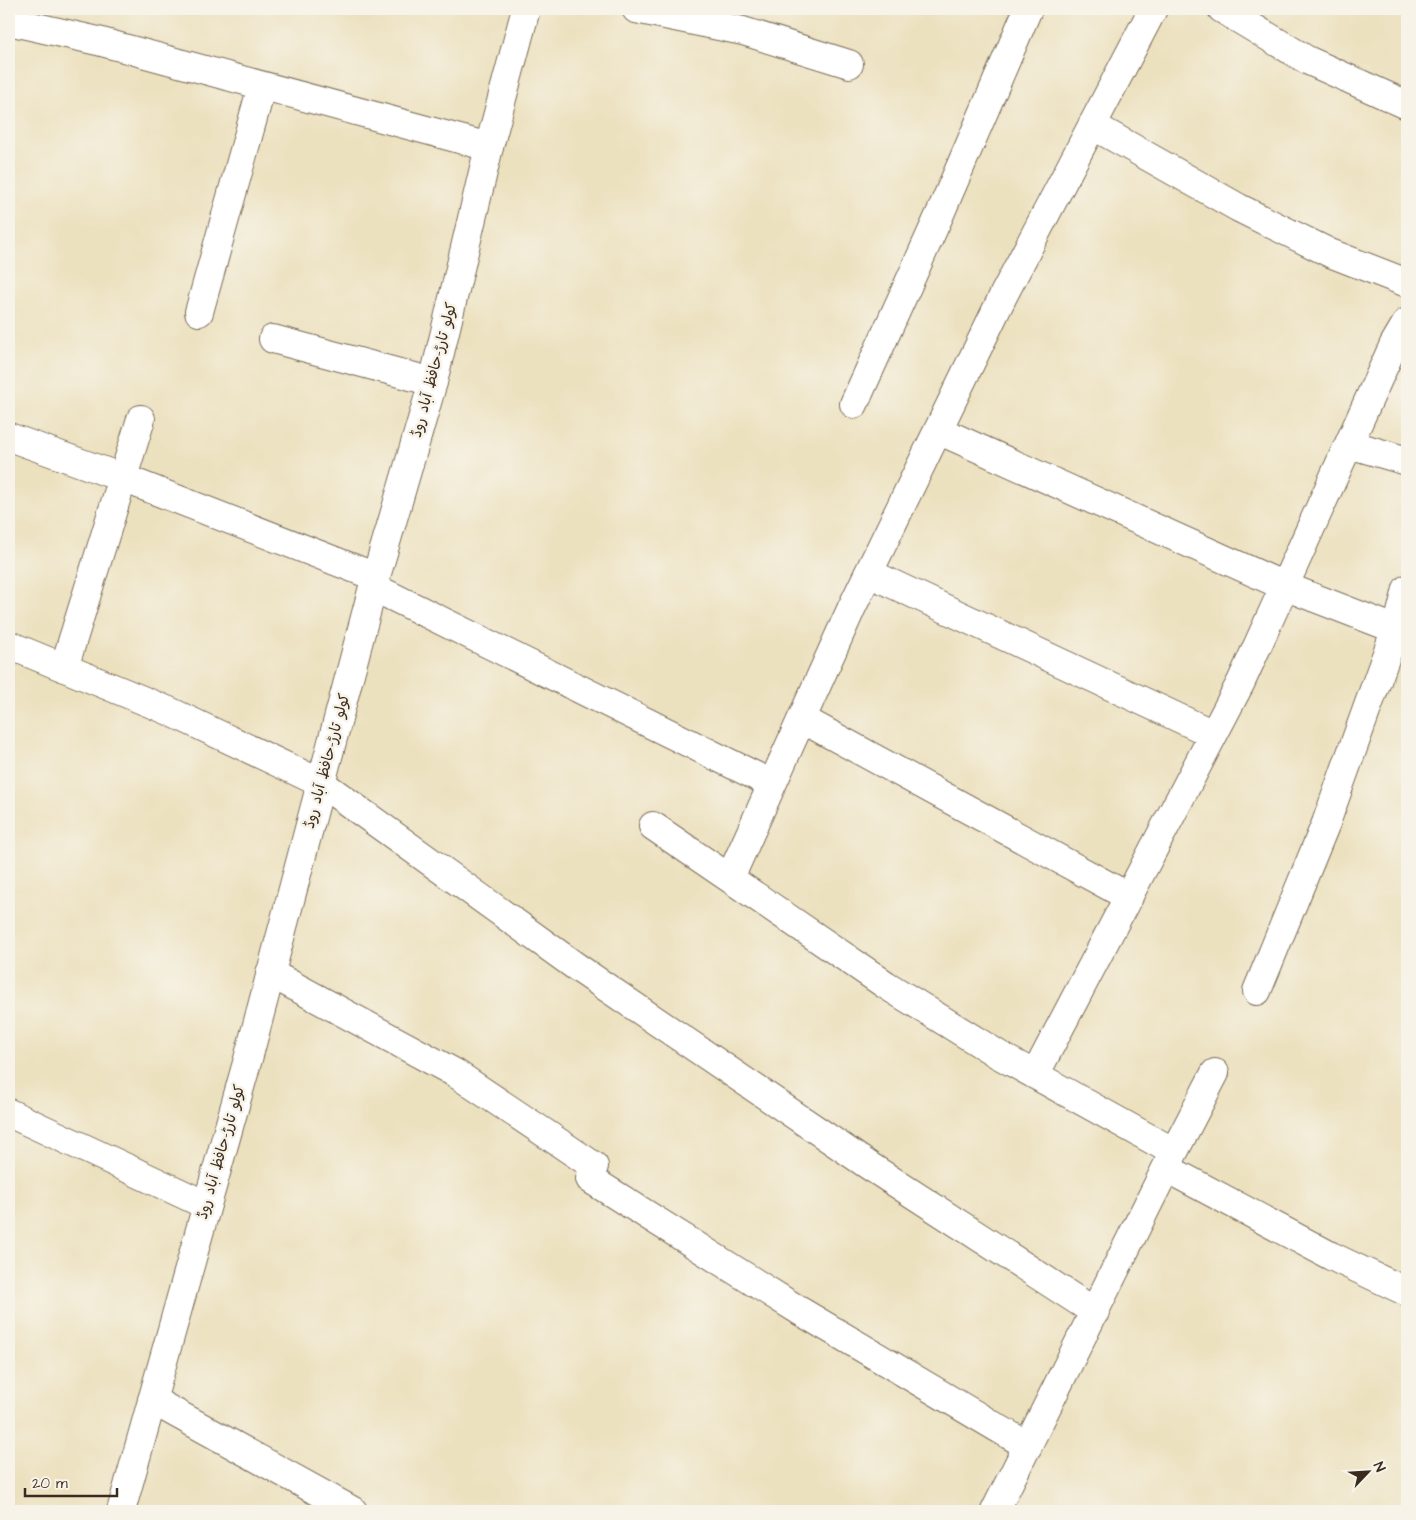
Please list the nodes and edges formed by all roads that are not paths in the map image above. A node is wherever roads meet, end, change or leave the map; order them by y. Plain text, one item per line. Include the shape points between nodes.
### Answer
1 (526, 9) edge
2 (636, 9) edge
3 (1028, 9) edge
4 (1153, 9) edge
5 (1222, 9) edge
6 (9, 21) edge
7 (849, 64) dead end
8 (262, 86) junction
9 (1407, 104) edge
10 (1092, 125) junction
11 (489, 147) junction
12 (1407, 282) edge
13 (199, 312) dead end
14 (1407, 322) edge
15 (273, 339) dead end
16 (433, 382) junction
17 (854, 404) dead end
18 (141, 418) dead end
19 (938, 430) junction
20 (9, 437) edge
21 (1349, 444) junction
22 (1407, 461) edge
23 (123, 478) junction
24 (868, 573) junction
25 (374, 582) junction
26 (1284, 586) junction
27 (1407, 589) edge
28 (1395, 629) junction
29 (9, 645) edge
30 (64, 668) junction
31 (802, 719) junction
32 (1213, 734) junction
33 (321, 783) junction
34 (772, 784) junction
35 (653, 826) dead end
36 (730, 878) junction
37 (1129, 897) junction
38 (270, 973) junction
39 (1257, 990) dead end
40 (1215, 1073) dead end
41 (1035, 1075) junction
42 (9, 1113) edge
43 (1170, 1160) junction
44 (206, 1205) junction
45 (1407, 1292) edge
46 (1095, 1312) junction
47 (152, 1400) junction
48 (1028, 1446) junction
49 (121, 1511) edge
50 (353, 1511) edge
51 (995, 1511) edge

1 - 11 street, کولو تارڑ-حافظ آباد روڈ
2 - 7 street via 743,31
3 - 17 street
4 - 10 street
5 - 9 street via 1307,60
6 - 8 street via 98,41
8 - 11 street
8 - 13 street
10 - 12 street via 1239,208 1330,253
10 - 19 street
11 - 16 street, کولو تارڑ-حافظ آباد روڈ
14 - 21 street
15 - 16 street
16 - 25 street, کولو تارڑ-حافظ آباد روڈ
18 - 23 street
19 - 24 street
19 - 26 street
20 - 23 street
21 - 22 street
21 - 26 street
23 - 25 street
23 - 30 street
24 - 31 street
24 - 32 street
25 - 33 street, کولو تارڑ-حافظ آباد روڈ
25 - 34 street
26 - 28 street
26 - 32 street via 1241,682
27 - 28 street
28 - 39 street via 1326,823
29 - 30 street
30 - 33 street via 169,711
31 - 34 street
31 - 37 street
32 - 37 street
33 - 38 street, کولو تارڑ-حافظ آباد روڈ
33 - 46 street via 578,968 868,1165
34 - 36 street
35 - 36 street
36 - 41 street via 886,985
37 - 41 street
38 - 44 street, کولو تارڑ-حافظ آباد روڈ
38 - 48 street via 455,1073 594,1166 590,1179 800,1311
40 - 43 street
41 - 43 street
42 - 44 street
43 - 45 street via 1331,1256
43 - 46 street
44 - 47 street, کولو تارڑ-حافظ آباد روڈ
46 - 48 street
47 - 49 street, کولو تارڑ-حافظ آباد روڈ
47 - 50 street
48 - 51 street

